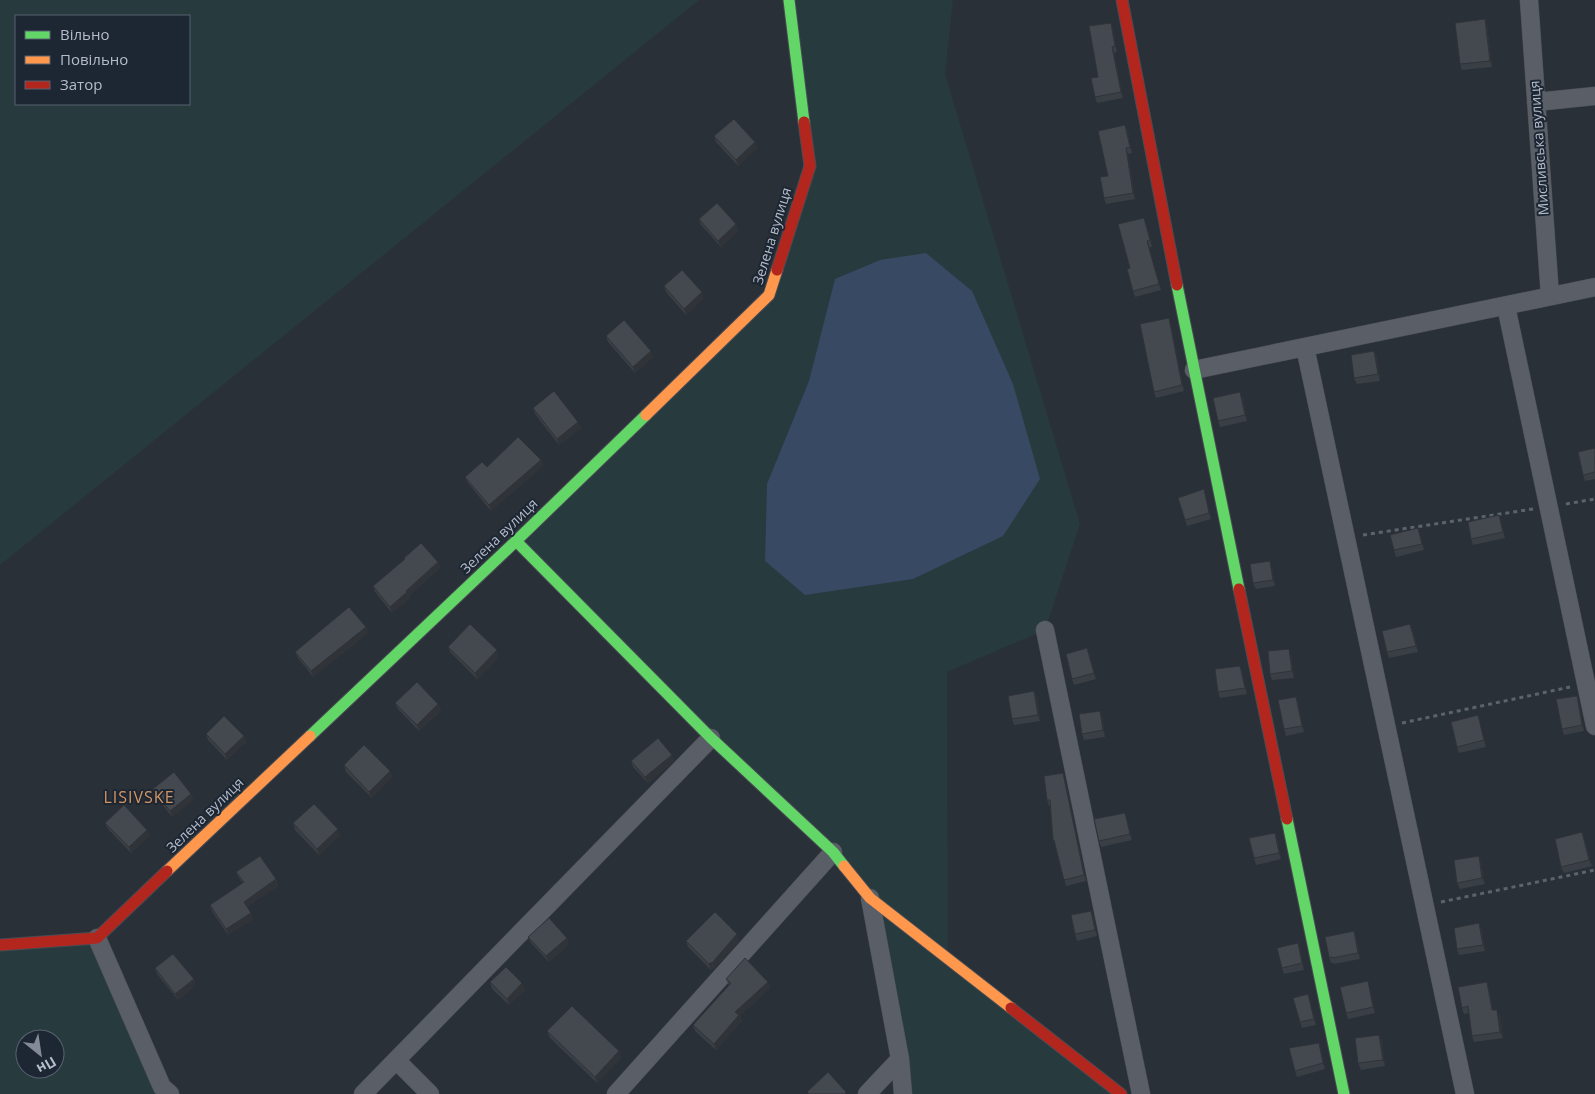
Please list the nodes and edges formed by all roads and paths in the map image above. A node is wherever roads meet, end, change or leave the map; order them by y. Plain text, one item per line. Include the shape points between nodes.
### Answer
1 (789, 0) edge
2 (1122, 0) edge
3 (1529, 0) edge
4 (1595, 96) edge
5 (1536, 102) junction
6 (1595, 287) edge
7 (1550, 296) junction
8 (1506, 306) junction
9 (1305, 347) junction
10 (1194, 370) junction
11 (1595, 499) edge
12 (1548, 506) junction
13 (1346, 538) junction
14 (516, 541) junction
15 (1045, 630) dead end
16 (1586, 684) junction
17 (1386, 726) junction
18 (1595, 726) edge
19 (711, 738) junction
20 (833, 852) junction
21 (1595, 870) edge
22 (870, 898) junction
23 (1424, 905) junction
24 (98, 938) junction
25 (0, 945) edge
26 (396, 1060) junction
27 (900, 1060) junction
28 (170, 1094) edge
29 (362, 1094) edge
30 (430, 1094) edge
31 (616, 1094) edge
32 (867, 1094) edge
33 (903, 1094) edge
34 (1121, 1094) edge
35 (1141, 1094) edge
36 (1344, 1094) edge
37 (1464, 1094) edge

1 - 14 street, Зелена вулиця via 810,166 769,295
2 - 10 street
3 - 5 street, Мисливська вулиця
4 - 5 street
5 - 7 street, Мисливська вулиця
6 - 7 street
7 - 8 street
8 - 9 street
8 - 12 street
9 - 10 street
9 - 13 street
10 - 36 street
11 - 12 path
12 - 13 path
12 - 16 street
13 - 17 street
14 - 19 street
14 - 24 street, Зелена вулиця
15 - 35 street
16 - 17 path
16 - 18 street
17 - 23 street
19 - 20 street
19 - 26 street
20 - 22 street
20 - 31 street
21 - 23 path
22 - 27 street
22 - 34 street
23 - 37 street
24 - 25 street
24 - 28 street via 162,1087
26 - 29 street
26 - 30 street
27 - 32 street
27 - 33 street

